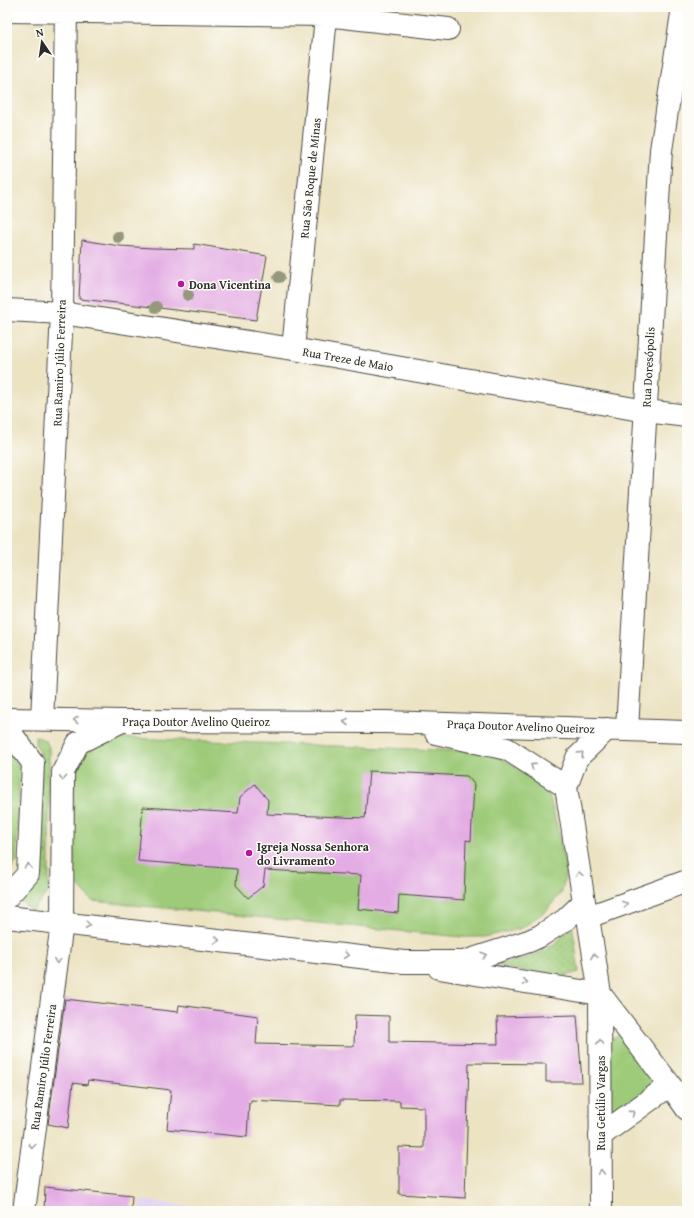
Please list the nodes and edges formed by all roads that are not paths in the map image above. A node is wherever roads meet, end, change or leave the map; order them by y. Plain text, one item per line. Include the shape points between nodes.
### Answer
1 (683, 7) edge
2 (66, 9) edge
3 (7, 11) edge
4 (326, 11) edge
5 (448, 29) dead end
6 (7, 310) edge
7 (62, 313) junction
8 (293, 349) junction
9 (646, 411) junction
10 (687, 416) edge
11 (7, 719) edge
12 (42, 719) junction
13 (122, 721) junction
14 (385, 722) junction
15 (617, 729) junction
16 (687, 732) edge
17 (11, 734) edge
18 (566, 788) junction
19 (687, 882) edge
20 (7, 897) edge
21 (586, 910) junction
22 (7, 917) edge
23 (62, 922) junction
24 (404, 962) junction
25 (600, 994) junction
26 (670, 1085) junction
27 (687, 1109) edge
28 (600, 1136) junction
29 (24, 1211) edge
30 (601, 1211) edge

1 - 9 street, Rua Doresópolis via 661,150
2 - 3 street
2 - 4 street
2 - 7 street, Rua Ramiro Júlio Ferreira
4 - 5 street
4 - 8 street, Rua São Roque de Minas
6 - 7 street, Rua Treze de Maio
7 - 8 street, Rua Treze de Maio
7 - 12 street, Rua Ramiro Júlio Ferreira
8 - 9 street, Rua Treze de Maio
9 - 10 street, Rua Treze de Maio
9 - 15 street, Rua Doresópolis
11 - 12 street, Praça Doutor Avelino Queiroz
13 -> 12 street, Praça Doutor Avelino Queiroz
14 -> 13 street, Praça Doutor Avelino Queiroz
13 -> 23 street via 78,743 63,772
14 - 15 street, Praça Doutor Avelino Queiroz
18 -> 14 street, Praça Doutor Avelino Queiroz via 507,749
15 - 16 street
18 -> 15 street, Praça Doutor Avelino Queiroz via 577,758
20 -> 17 street via 28,874 33,763
21 -> 18 street, Praça Doutor Avelino Queiroz
21 -> 19 street
24 -> 21 street via 464,962 529,941
25 -> 21 street, Praça Doutor Avelino Queiroz
22 - 23 street
23 -> 24 street
23 -> 29 street, Rua Ramiro Júlio Ferreira
24 -> 25 street
25 - 26 street
28 -> 25 street, Rua Getúlio Vargas
26 - 27 street
28 -> 26 street
30 -> 28 street, Rua Getúlio Vargas

